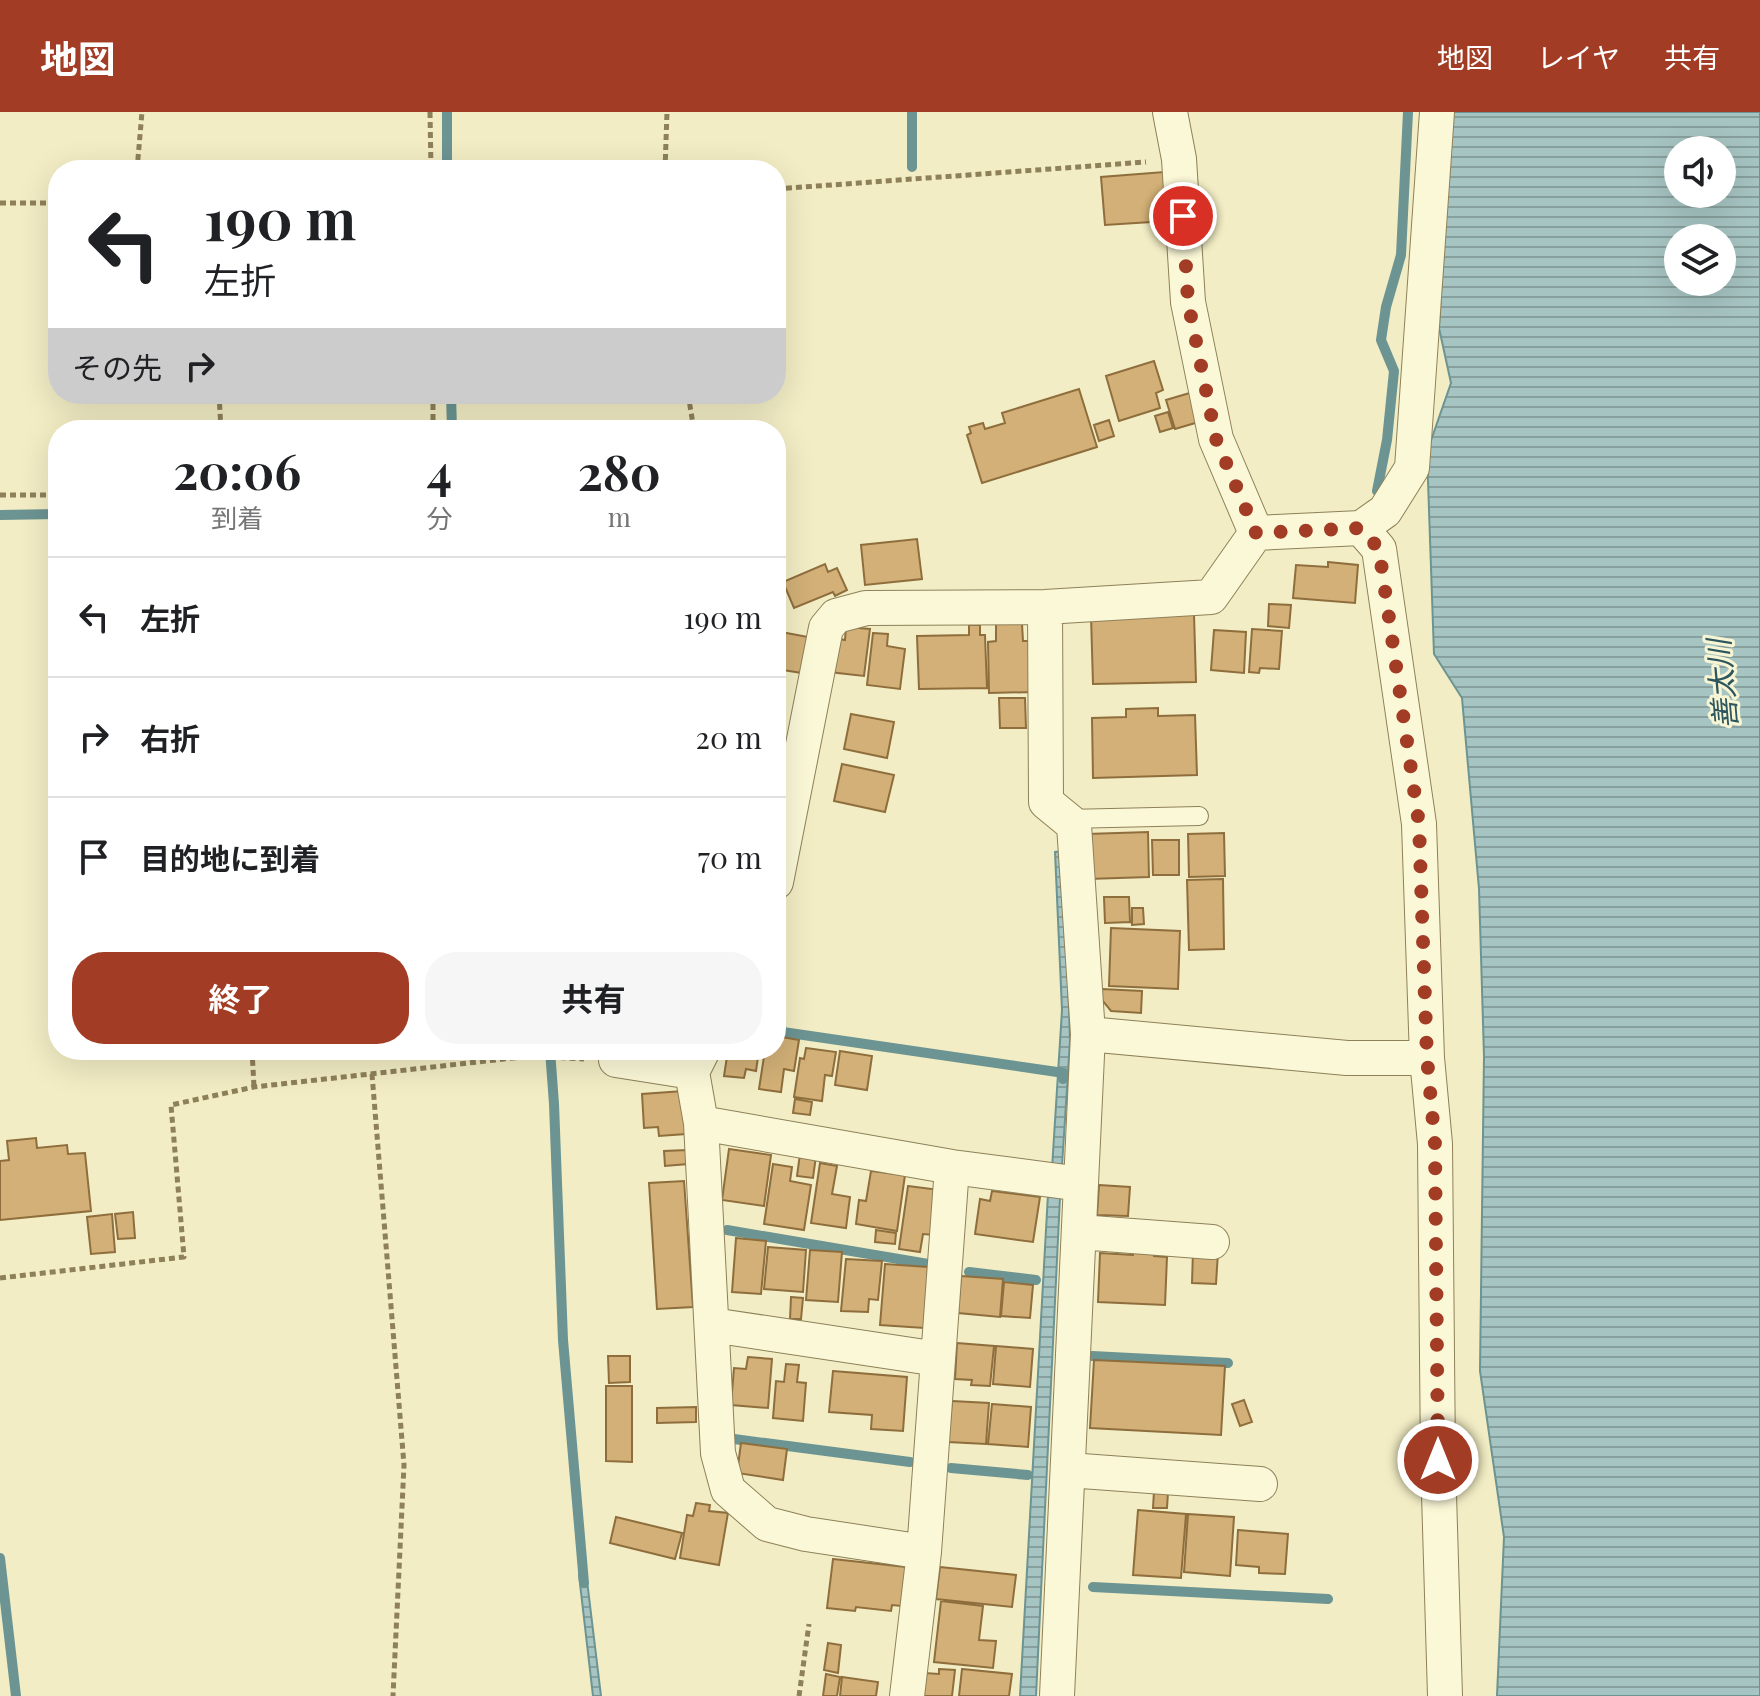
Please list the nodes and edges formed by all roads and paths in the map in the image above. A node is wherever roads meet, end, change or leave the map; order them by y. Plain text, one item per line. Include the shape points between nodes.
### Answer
1 (142, 112) edge
2 (430, 112) edge
3 (667, 112) edge
4 (1170, 112) edge
5 (1437, 112) edge
6 (1179, 159) junction
7 (138, 160) edge
8 (431, 160) edge
9 (665, 160) edge
10 (786, 188) edge
11 (0, 203) edge
12 (48, 203) edge
13 (0, 495) edge
14 (48, 495) edge
15 (1361, 528) junction
16 (1256, 533) junction
17 (1045, 607) junction
18 (1199, 816) dead end
19 (1067, 819) junction
20 (786, 831) edge
21 (1088, 1034) junction
22 (1427, 1058) junction
23 (253, 1060) edge
24 (485, 1060) edge
25 (616, 1060) dead end
26 (698, 1061) edge
27 (372, 1074) junction
28 (254, 1087) junction
29 (701, 1123) junction
30 (952, 1167) junction
31 (1064, 1182) junction
32 (1079, 1232) junction
33 (1212, 1242) dead end
34 (0, 1278) edge
35 (712, 1325) junction
36 (938, 1359) junction
37 (1068, 1470) junction
38 (1260, 1484) dead end
39 (924, 1552) junction
40 (809, 1624) dead end
41 (393, 1696) edge
42 (799, 1696) edge
43 (907, 1696) edge
44 (1057, 1696) edge
45 (1445, 1696) edge

1 - 7 path
2 - 8 path
3 - 9 path
4 - 6 street
5 - 15 street via 1412,468 1385,511
6 - 10 path
6 - 16 street via 1188,302 1216,439
11 - 12 path
13 - 14 path
15 - 16 street
15 - 22 street via 1379,549 1419,824
16 - 17 street via 1211,597
17 - 19 street via 1046,802
17 - 20 street via 866,608 836,616 826,628
18 - 19 lane
19 - 21 street via 1074,825
21 - 22 street via 1347,1058
21 - 31 street
22 - 45 street via 1435,1144
23 - 28 path
24 - 27 path
25 - 26 street
26 - 29 street
27 - 28 path
27 - 41 path via 404,1465
28 - 34 path via 171,1105 184,1257
29 - 30 street
29 - 35 street
30 - 31 street
30 - 36 street
31 - 32 street
32 - 33 street
32 - 37 street
35 - 36 street
35 - 39 street via 718,1453 728,1490 767,1524
36 - 39 street
37 - 38 street
37 - 44 street
39 - 43 street
40 - 42 path

